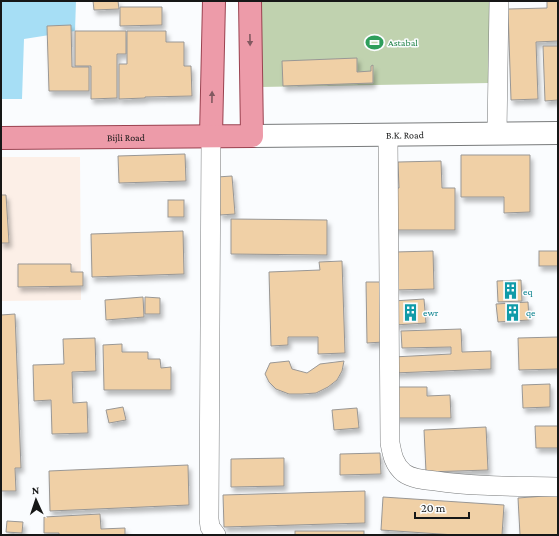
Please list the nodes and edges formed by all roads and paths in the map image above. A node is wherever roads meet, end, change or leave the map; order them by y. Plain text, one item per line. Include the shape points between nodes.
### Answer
1 (214, 1) edge
2 (250, 1) edge
3 (499, 1) edge
4 (496, 133) junction
5 (558, 133) edge
6 (388, 134) junction
7 (211, 136) junction
8 (252, 136) junction
9 (1, 138) edge
10 (558, 487) edge
11 (216, 535) edge

7 -> 1 main road
2 -> 8 main road
3 - 4 street
4 - 5 street, B.K. Road
4 - 6 street, B.K. Road
6 - 8 street, B.K. Road
6 - 10 street via 392,456 404,473 420,479 460,484
7 - 8 main road, Bijli Road
7 - 9 main road, Bijli Road
7 - 11 street via 209,519 210,527

